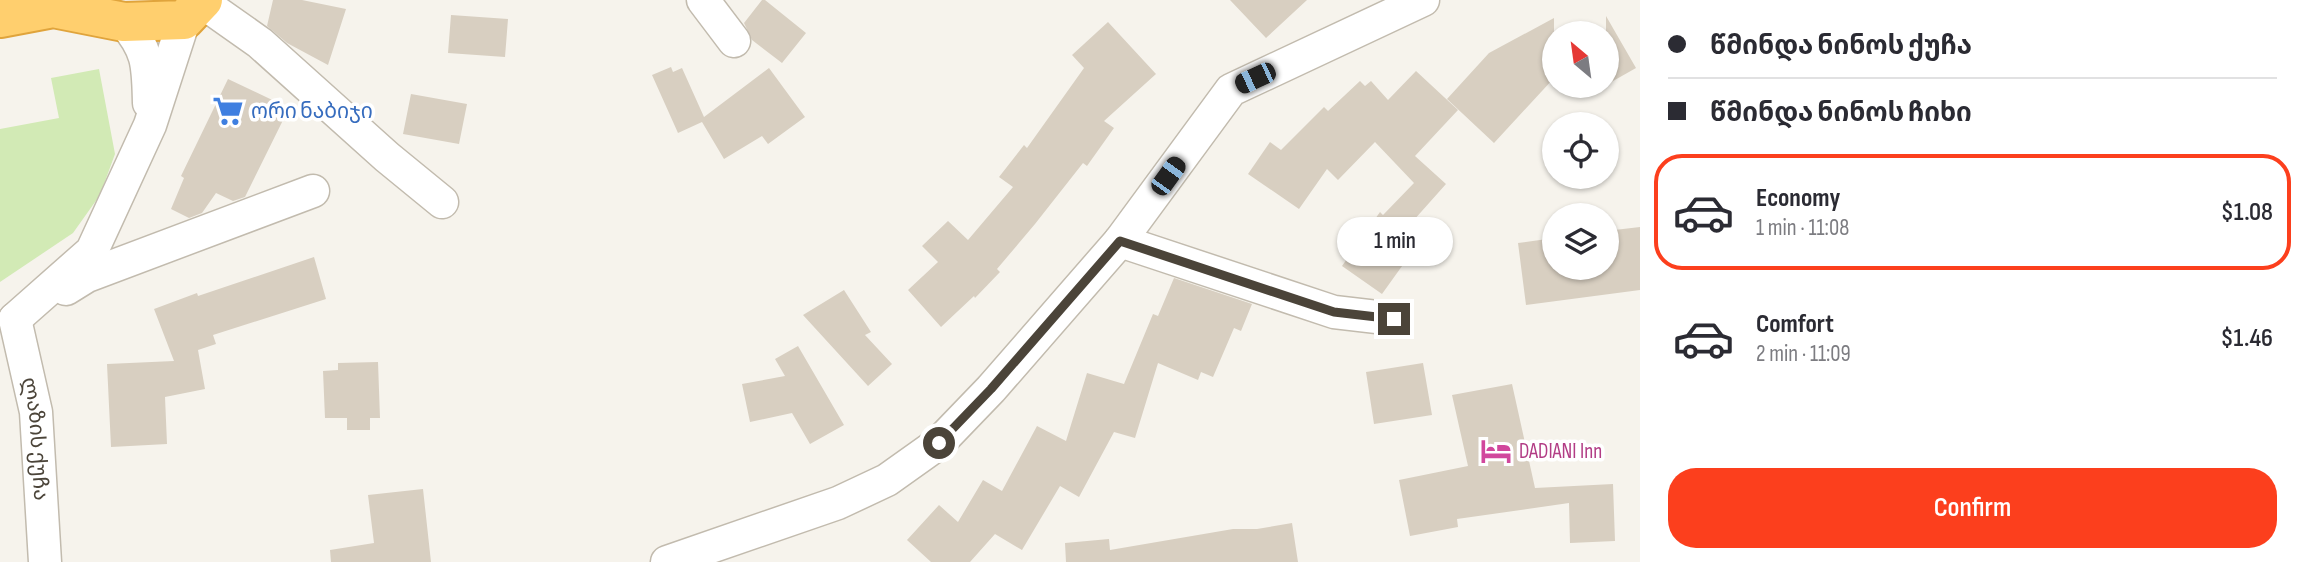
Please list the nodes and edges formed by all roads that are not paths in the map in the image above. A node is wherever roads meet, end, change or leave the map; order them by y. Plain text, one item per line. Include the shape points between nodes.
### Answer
1 (703, 0) edge
2 (1423, 0) edge
3 (63, 4) edge
4 (197, 6) edge
5 (0, 18) edge
6 (124, 22) junction
7 (734, 41) dead end
8 (150, 125) junction
9 (313, 191) dead end
10 (443, 202) dead end
11 (1120, 241) junction
12 (1394, 319) dead end
13 (8, 321) edge
14 (45, 562) edge
15 (667, 562) edge

1 - 7 street
2 - 11 street via 1231,90
3 - 5 highway
3 - 6 highway
4 - 6 highway
4 - 8 street
4 - 10 street via 260,43
6 - 8 street via 147,59
8 - 13 street via 92,251
9 - 13 street via 87,276
11 - 12 street via 1334,312
11 - 15 street via 939,443 887,480 838,503
13 - 14 street, ლაზის ქუჩა via 36,412

